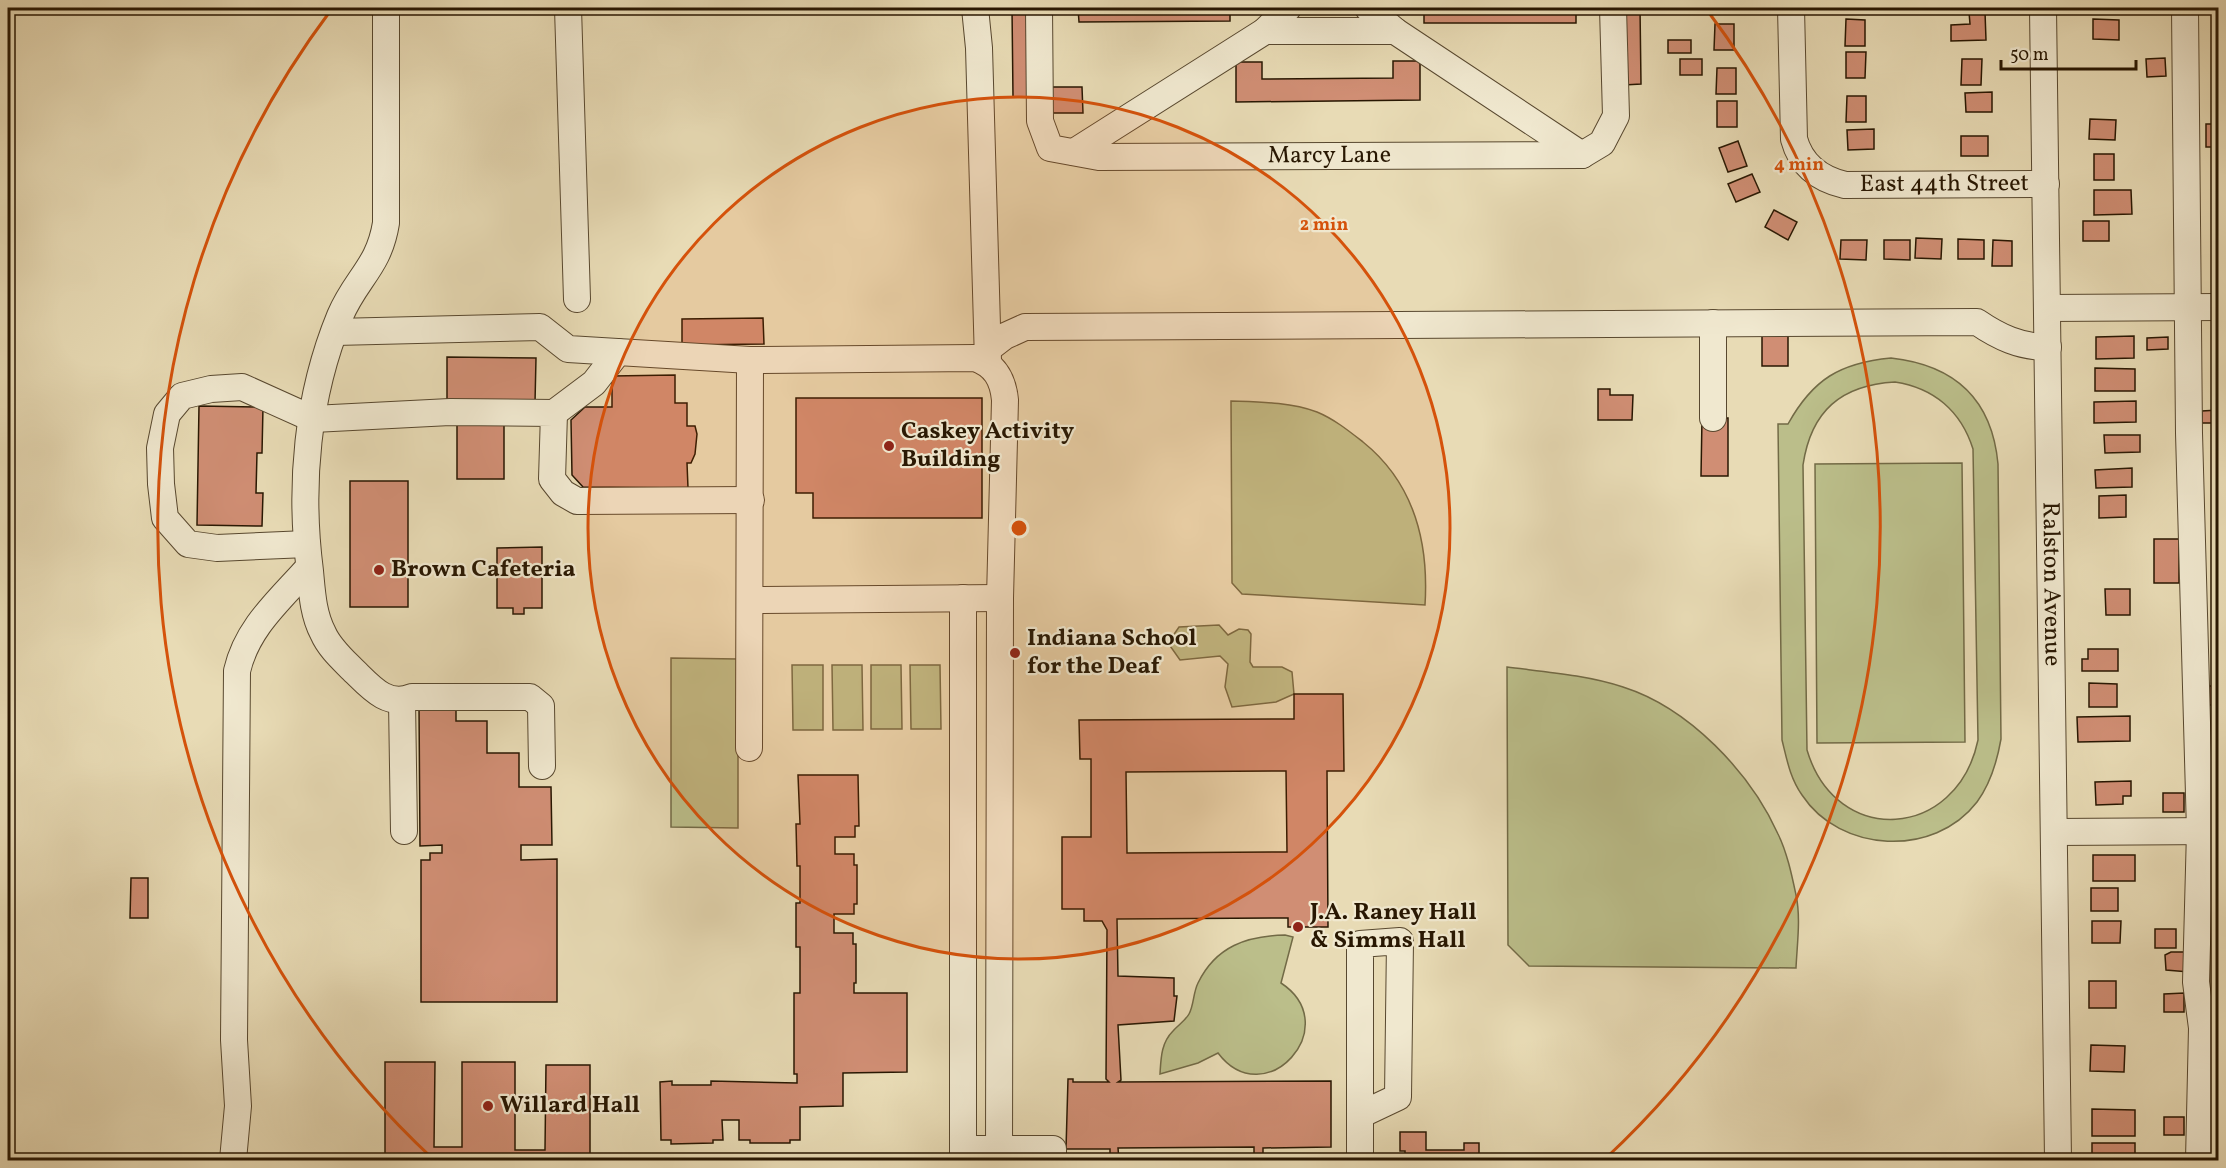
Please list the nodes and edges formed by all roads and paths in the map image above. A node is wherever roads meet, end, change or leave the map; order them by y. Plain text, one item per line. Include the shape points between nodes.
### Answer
1 (386, 8) edge
2 (568, 8) edge
3 (975, 8) edge
4 (1039, 8) edge
5 (1288, 8) edge
6 (1368, 8) edge
7 (1613, 8) edge
8 (1791, 8) edge
9 (2043, 8) edge
10 (2185, 8) edge
11 (1265, 31) junction
12 (1395, 31) junction
13 (1074, 152) junction
14 (1582, 155) junction
15 (2046, 184) junction
16 (577, 299) dead end
17 (2047, 308) junction
18 (2188, 308) junction
19 (2218, 308) edge
20 (1713, 323) junction
21 (335, 332) junction
22 (2048, 347) junction
23 (618, 352) junction
24 (988, 356) junction
25 (750, 360) junction
26 (554, 413) junction
27 (1713, 418) dead end
28 (313, 419) junction
29 (751, 500) junction
30 (308, 556) junction
31 (963, 598) junction
32 (1000, 598) junction
33 (751, 600) junction
34 (402, 701) junction
35 (749, 748) dead end
36 (542, 766) dead end
37 (404, 831) dead end
38 (2209, 831) edge
39 (2054, 832) junction
40 (963, 924) junction
41 (1000, 924) junction
42 (1360, 1115) junction
43 (999, 1154) edge
44 (963, 1155) edge
45 (233, 1161) edge
46 (1053, 1161) edge
47 (1360, 1161) edge
48 (2058, 1161) edge
49 (2199, 1161) edge

1 - 21 street via 384,235 377,256 351,294
2 - 16 street
3 - 24 street
4 - 13 street, Marcy Lane via 1040,121 1050,148
5 - 11 street
6 - 12 street
7 - 14 street via 1616,116 1602,143
8 - 15 street, East 44th Street via 1794,139 1799,153 1813,170 1831,182 1845,185
9 - 15 street, Ralston Avenue
10 - 18 street
11 - 12 street
11 - 13 street
12 - 14 street
13 - 14 street, Marcy Lane via 1099,157
15 - 17 street, Ralston Avenue
17 - 18 street
17 - 22 street, Ralston Avenue
18 - 19 street
18 - 38 street
20 - 22 street via 1977,322 2010,341
20 - 24 street via 1025,327 1005,336
20 - 27 street
21 - 23 street via 540,327 568,349
21 - 28 street via 321,367
22 - 39 street, Ralston Avenue
23 - 25 street
23 - 26 street via 594,383
24 - 25 street
24 - 32 street via 1003,382 1005,400
25 - 29 street
26 - 28 street via 450,412
26 - 29 street via 552,478 562,494 577,501
28 - 30 street via 305,475
28 - 30 street via 242,387 211,389 182,396 167,414 160,448 165,518 188,544
29 - 33 street
30 - 34 street via 315,612 323,634 339,657 382,698
30 - 45 street via 256,626 242,649 237,671 234,1040 238,1106
31 - 32 street
31 - 33 street
31 - 40 street
32 - 41 street
33 - 35 street
34 - 36 street via 412,697 530,697 541,706
34 - 37 street
38 - 39 street
38 - 49 street via 2196,982 2202,1028
39 - 48 street, Ralston Avenue
40 - 41 street
40 - 44 street
41 - 43 street
42 - 42 street via 1398,1096 1400,941 1360,944
42 - 47 street
43 - 44 street
43 - 46 street via 1053,1149

